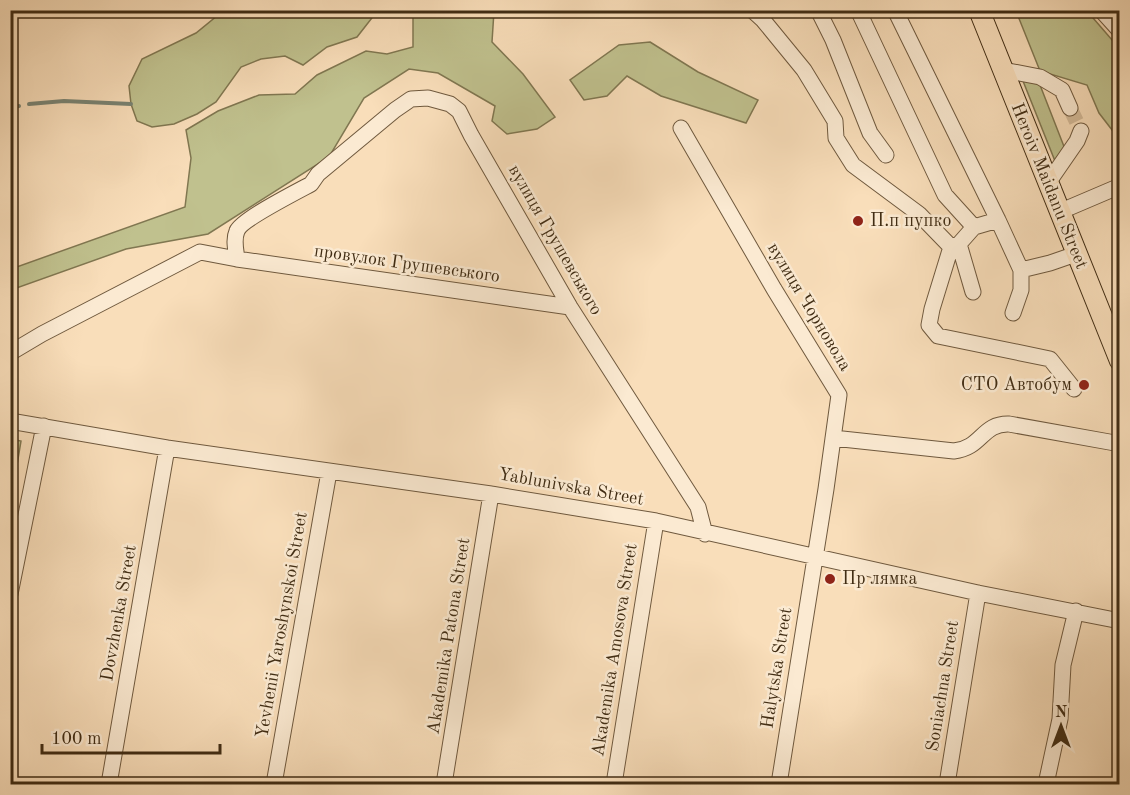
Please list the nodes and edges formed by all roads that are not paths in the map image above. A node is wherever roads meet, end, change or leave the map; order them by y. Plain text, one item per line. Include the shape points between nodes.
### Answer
1 (752, 10) edge
2 (818, 10) edge
3 (858, 10) edge
4 (894, 10) edge
5 (979, 10) edge
6 (1109, 13) edge
7 (1119, 32) edge
8 (1003, 70) junction
9 (1070, 108) tunnel mouth
10 (681, 128) dead end
11 (1081, 131) dead end
12 (886, 155) dead end
13 (1048, 183) junction
14 (1119, 186) edge
15 (1059, 212) junction
16 (998, 220) junction
17 (974, 227) junction
18 (955, 245) junction
19 (1076, 254) junction
20 (237, 259) junction
21 (1021, 270) junction
22 (973, 292) dead end
23 (570, 307) junction
24 (1013, 313) dead end
25 (10, 353) edge
26 (1119, 360) edge
27 (1074, 389) dead end
28 (10, 421) edge
29 (44, 426) junction
30 (833, 438) junction
31 (1119, 442) edge
32 (167, 448) junction
33 (329, 472) junction
34 (491, 494) junction
35 (656, 522) junction
36 (705, 534) junction
37 (814, 557) junction
38 (978, 593) junction
39 (10, 594) edge
40 (1076, 611) junction
41 (1119, 621) edge
42 (109, 784) edge
43 (274, 784) edge
44 (444, 784) edge
45 (614, 784) edge
46 (779, 784) edge
47 (947, 784) edge
48 (1046, 784) edge

1 - 18 street via 804,70 835,121 836,138 854,165
2 - 12 street via 870,133
3 - 17 street via 945,195
4 - 16 street
5 - 8 main road, Heroiv Maidanu Street
6 - 7 street
8 - 9 street via 1040,77 1062,90
8 - 13 main road, Heroiv Maidanu Street
10 - 30 street, вулиця Чорновола via 839,395
11 - 13 street
13 - 15 main road, Heroiv Maidanu Street
14 - 15 street
15 - 19 main road, Heroiv Maidanu Street
16 - 17 street
16 - 21 street
17 - 18 street
18 - 22 street
18 - 27 street via 929,325 938,336 1050,359
19 - 21 street
19 - 26 main road, Heroiv Maidanu Street
20 - 23 street, провулок Грушевського
20 - 23 street, вулиця Грушевського via 237,230 246,221 311,184 318,174 411,99 428,98 459,111
20 - 25 street, провулок Грушевського via 200,252
21 - 24 street via 1021,290
23 - 36 street, вулиця Грушевського via 698,507
28 - 29 street, Yablunivska Street
29 - 32 street, Yablunivska Street
29 - 39 street
30 - 31 street via 965,450 997,423
30 - 37 street, вулиця Чорновола
32 - 33 street, Yablunivska Street
32 - 42 street, Dovzhenka Street
33 - 34 street, Yablunivska Street
33 - 43 street, Yevhenii Yaroshynskoi Street
34 - 35 street, Yablunivska Street
34 - 44 street, Akademika Patona Street
35 - 36 street, Yablunivska Street
35 - 45 street, Akademika Amosova Street
36 - 37 street, Yablunivska Street
37 - 38 street, Yablunivska Street
37 - 46 street, Halytska Street
38 - 40 street, Yablunivska Street
38 - 47 street, Soniachna Street
40 - 41 street, Yablunivska Street
40 - 48 street via 1063,665 1060,719

